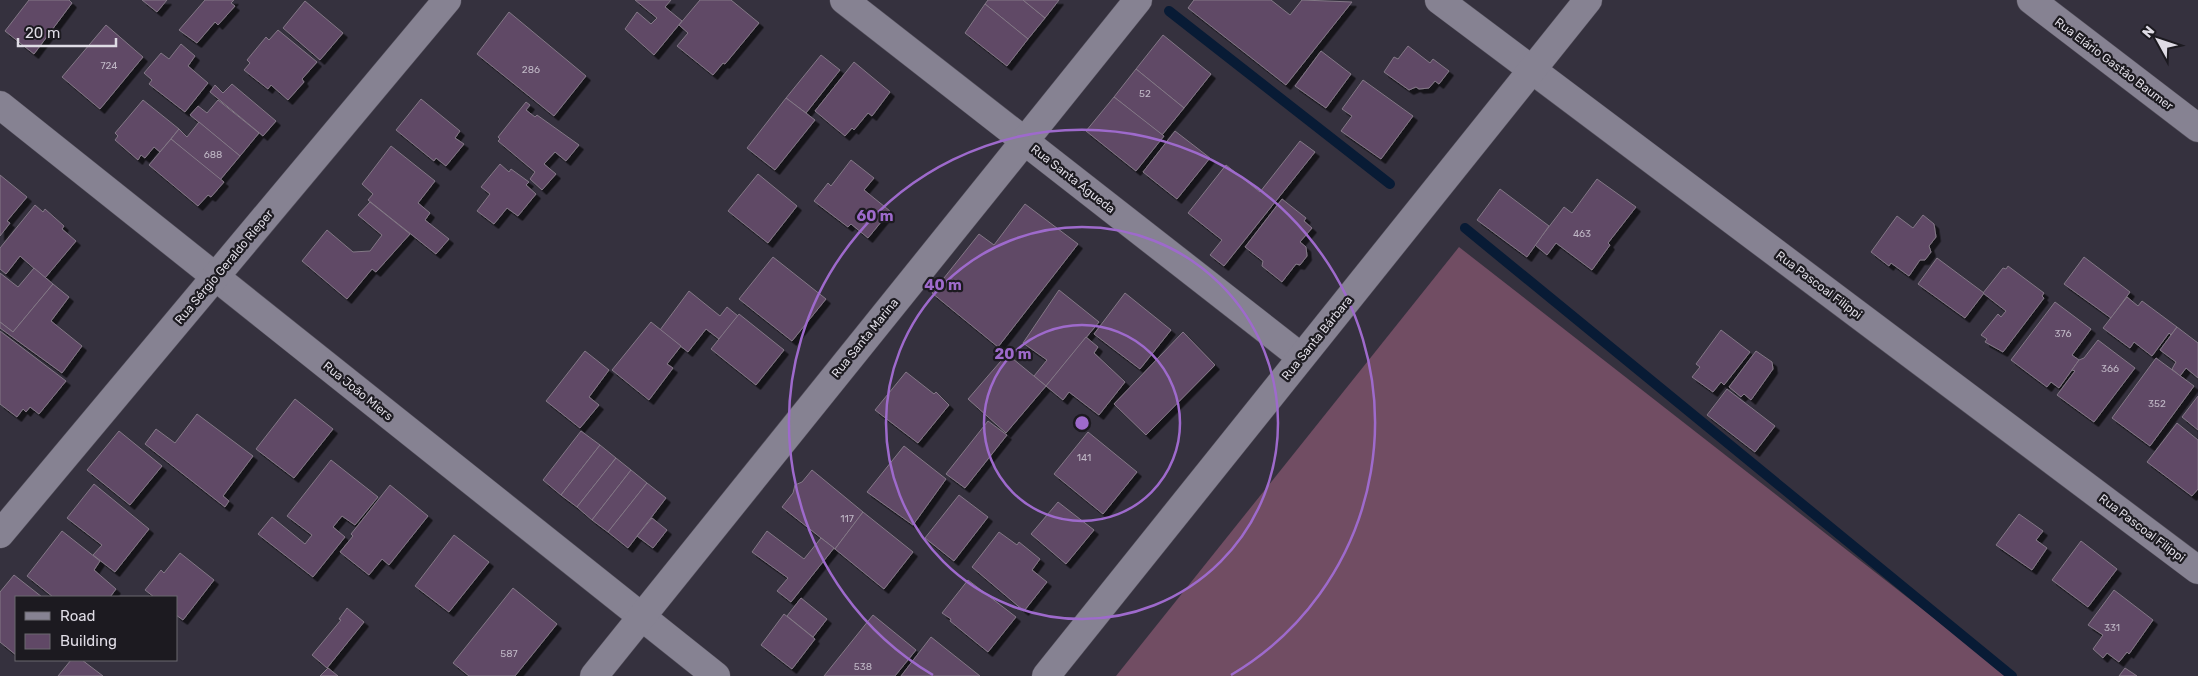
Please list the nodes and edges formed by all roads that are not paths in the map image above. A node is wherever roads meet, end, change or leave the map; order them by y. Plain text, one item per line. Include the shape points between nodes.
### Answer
1 (447, 0) edge
2 (844, 0) edge
3 (1138, 0) edge
4 (1439, 0) edge
5 (1588, 0) edge
6 (2030, 0) edge
7 (1532, 70) junction
8 (0, 106) edge
9 (2198, 128) edge
10 (1024, 141) junction
11 (215, 277) junction
12 (1301, 357) junction
13 (0, 534) edge
14 (2198, 570) edge
15 (641, 616) junction
16 (594, 676) edge
17 (716, 676) edge
18 (1046, 676) edge

1 - 11 street, Rua Sérgio Geraldo Rieper
2 - 10 street, Rua Santa Águeda
3 - 10 street, Rua Santa Marina
4 - 7 street, Rua Pascoal Filippi
5 - 7 street, Rua Santa Bárbara
6 - 9 street, Rua Elário Gastão Baumer
7 - 12 street, Rua Santa Bárbara
7 - 14 street, Rua Pascoal Filippi
8 - 11 street, Rua João Miers
10 - 12 street, Rua Santa Águeda
10 - 15 street, Rua Santa Marina
11 - 13 street, Rua Sérgio Geraldo Rieper
11 - 15 street, Rua João Miers
12 - 18 street, Rua Santa Bárbara
15 - 16 street, Rua Santa Marina
15 - 17 street, Rua João Miers

